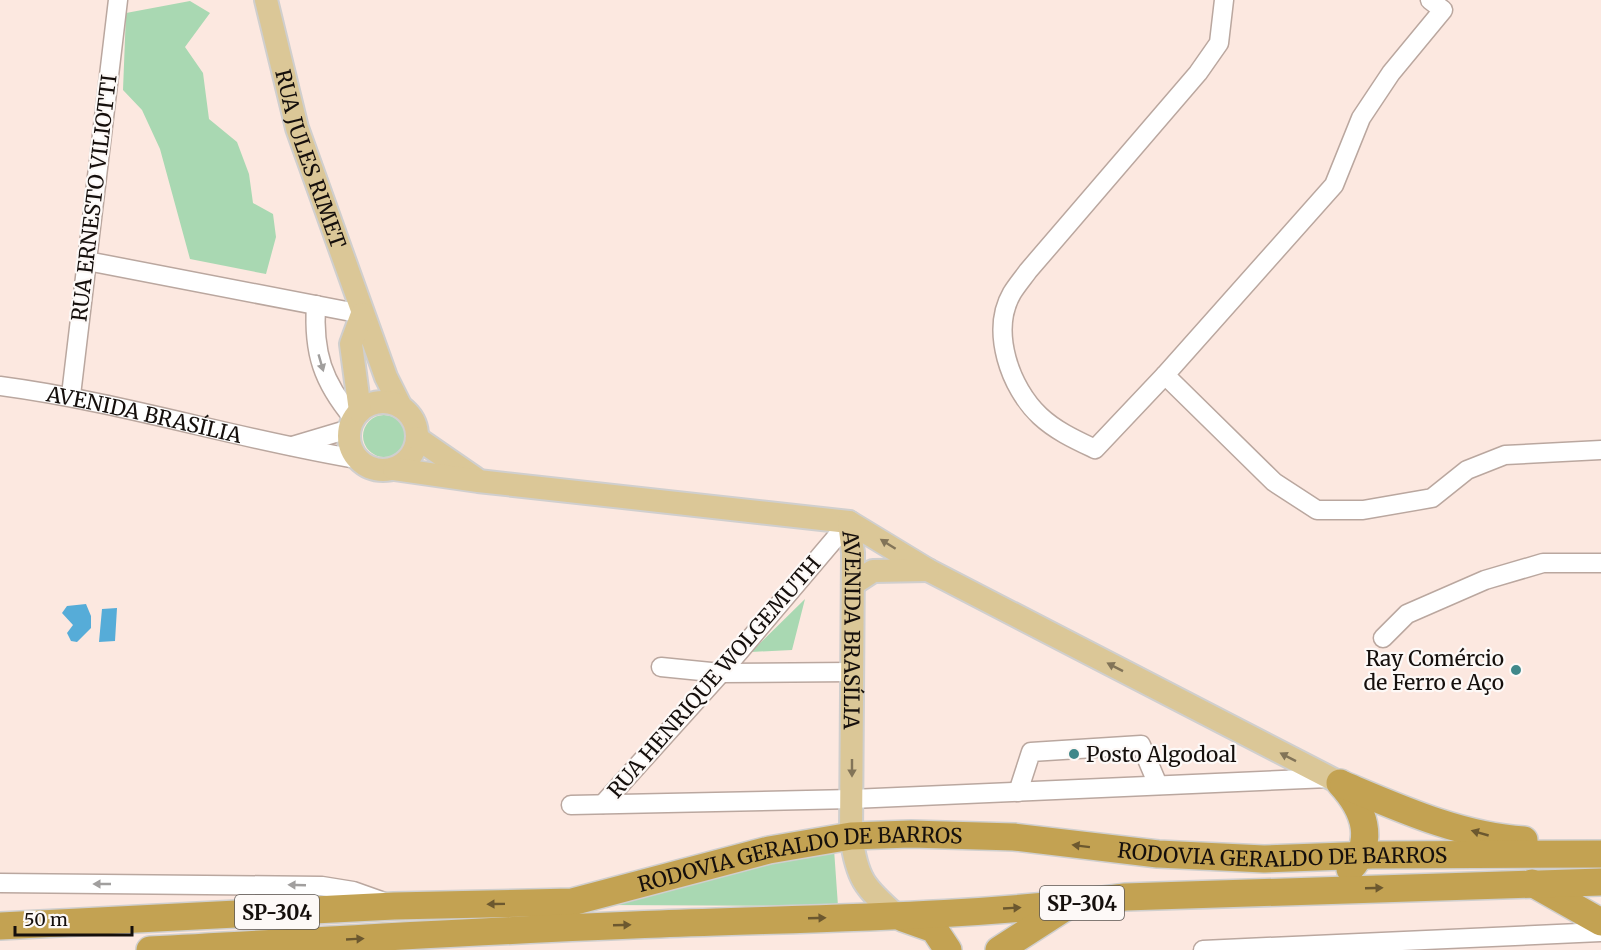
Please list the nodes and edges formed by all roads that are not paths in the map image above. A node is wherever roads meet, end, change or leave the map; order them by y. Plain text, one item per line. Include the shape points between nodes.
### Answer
1 (118, 0) edge
2 (266, 0) edge
3 (1224, 0) edge
4 (1442, 3) edge
5 (87, 261) junction
6 (316, 305) junction
7 (362, 314) junction
8 (1164, 375) junction
9 (0, 386) edge
10 (71, 395) junction
11 (401, 407) junction
12 (354, 419) junction
13 (417, 438) junction
14 (288, 448) junction
15 (1601, 450) edge
16 (357, 459) junction
17 (394, 469) junction
18 (478, 481) junction
19 (849, 522) junction
20 (1601, 563) edge
21 (928, 570) junction
22 (854, 584) junction
23 (1383, 638) dead end
24 (661, 667) dead end
25 (853, 672) junction
26 (721, 673) junction
27 (1334, 781) junction
28 (1158, 785) junction
29 (1017, 792) junction
30 (852, 799) junction
31 (603, 804) junction
32 (571, 805) dead end
33 (851, 836) junction
34 (1601, 846) edge
35 (1601, 854) edge
36 (1360, 855) junction
37 (1601, 882) edge
38 (0, 883) edge
39 (1531, 883) junction
40 (1125, 897) junction
41 (1068, 905) junction
42 (394, 906) junction
43 (896, 915) junction
44 (1601, 922) edge
45 (0, 926) edge
46 (1601, 932) edge
47 (1396, 946) edge
48 (150, 950) edge
49 (948, 950) edge
50 (999, 950) edge
51 (1203, 950) edge

1 - 5 street, RUA ERNESTO VILIOTTI
2 - 7 main road, RUA JULES RIMET via 297,128
3 - 8 street via 1219,43 1198,73 1028,271 1011,294 1006,313 1006,364 1018,389 1039,416 1095,449
4 - 8 street via 1361,118 1334,185
5 - 6 street
5 - 10 street, RUA ERNESTO VILIOTTI
6 - 7 street
6 -> 12 street via 314,335 322,367 333,394
7 - 11 main road, RUA JULES RIMET
7 - 12 main road via 351,344
8 - 15 street via 1274,482 1317,510 1364,510 1432,498 1467,471 1505,455
9 - 10 street, AVENIDA BRASÍLIA
10 - 14 street, AVENIDA BRASÍLIA
11 - 12 main road via 377,402
11 - 13 main road via 415,424
12 - 14 street
12 - 16 main road via 349,445
13 - 17 main road via 412,454
13 - 18 main road, AVENIDA BRASÍLIA
14 - 16 street, AVENIDA BRASÍLIA
16 - 17 main road via 374,470
17 - 18 main road, AVENIDA BRASÍLIA
18 - 19 main road, AVENIDA BRASÍLIA
21 -> 19 main road
19 - 22 main road, AVENIDA BRASÍLIA
19 - 26 street, RUA HENRIQUE WOLGEMUTH
20 - 23 street via 1543,564 1485,579 1407,614
21 - 22 main road via 873,571
27 -> 21 main road
22 - 25 main road, AVENIDA BRASÍLIA
24 - 26 street
25 - 26 street
25 -> 30 main road, AVENIDA BRASÍLIA
26 - 31 street, RUA HENRIQUE WOLGEMUTH
27 - 28 street
34 -> 27 highway via 1499,838 1414,814
27 - 36 highway via 1360,808 1365,842
28 - 29 street
28 - 29 street via 1141,745 1030,752
29 - 30 street
30 - 31 street
30 - 33 main road, AVENIDA BRASÍLIA
31 - 32 street
36 -> 33 highway, RODOVIA GERALDO DE BARROS / SP-304 via 1264,859 1158,854 1014,837
33 -> 42 highway, RODOVIA GERALDO DE BARROS / SP-304 via 769,850 572,902
33 - 43 main road, AVENIDA BRASÍLIA via 855,865 868,891
35 - 36 highway, RODOVIA GERALDO DE BARROS / SP-304
36 - 40 highway via 1348,871 1332,877
37 - 39 highway, RODOVIA GERALDO DE BARROS / SP-304
42 -> 38 street via 353,891 322,886
40 -> 39 highway, RODOVIA GERALDO DE BARROS / SP-304
39 - 44 highway
40 - 41 highway, RODOVIA GERALDO DE BARROS / SP-304
43 -> 41 highway, RODOVIA GERALDO DE BARROS / SP-304
41 - 50 highway
42 - 45 highway, RODOVIA GERALDO DE BARROS / SP-304
48 -> 43 highway, RODOVIA GERALDO DE BARROS / SP-304 via 564,927
43 - 49 highway via 933,929
46 - 47 street
47 - 51 street

